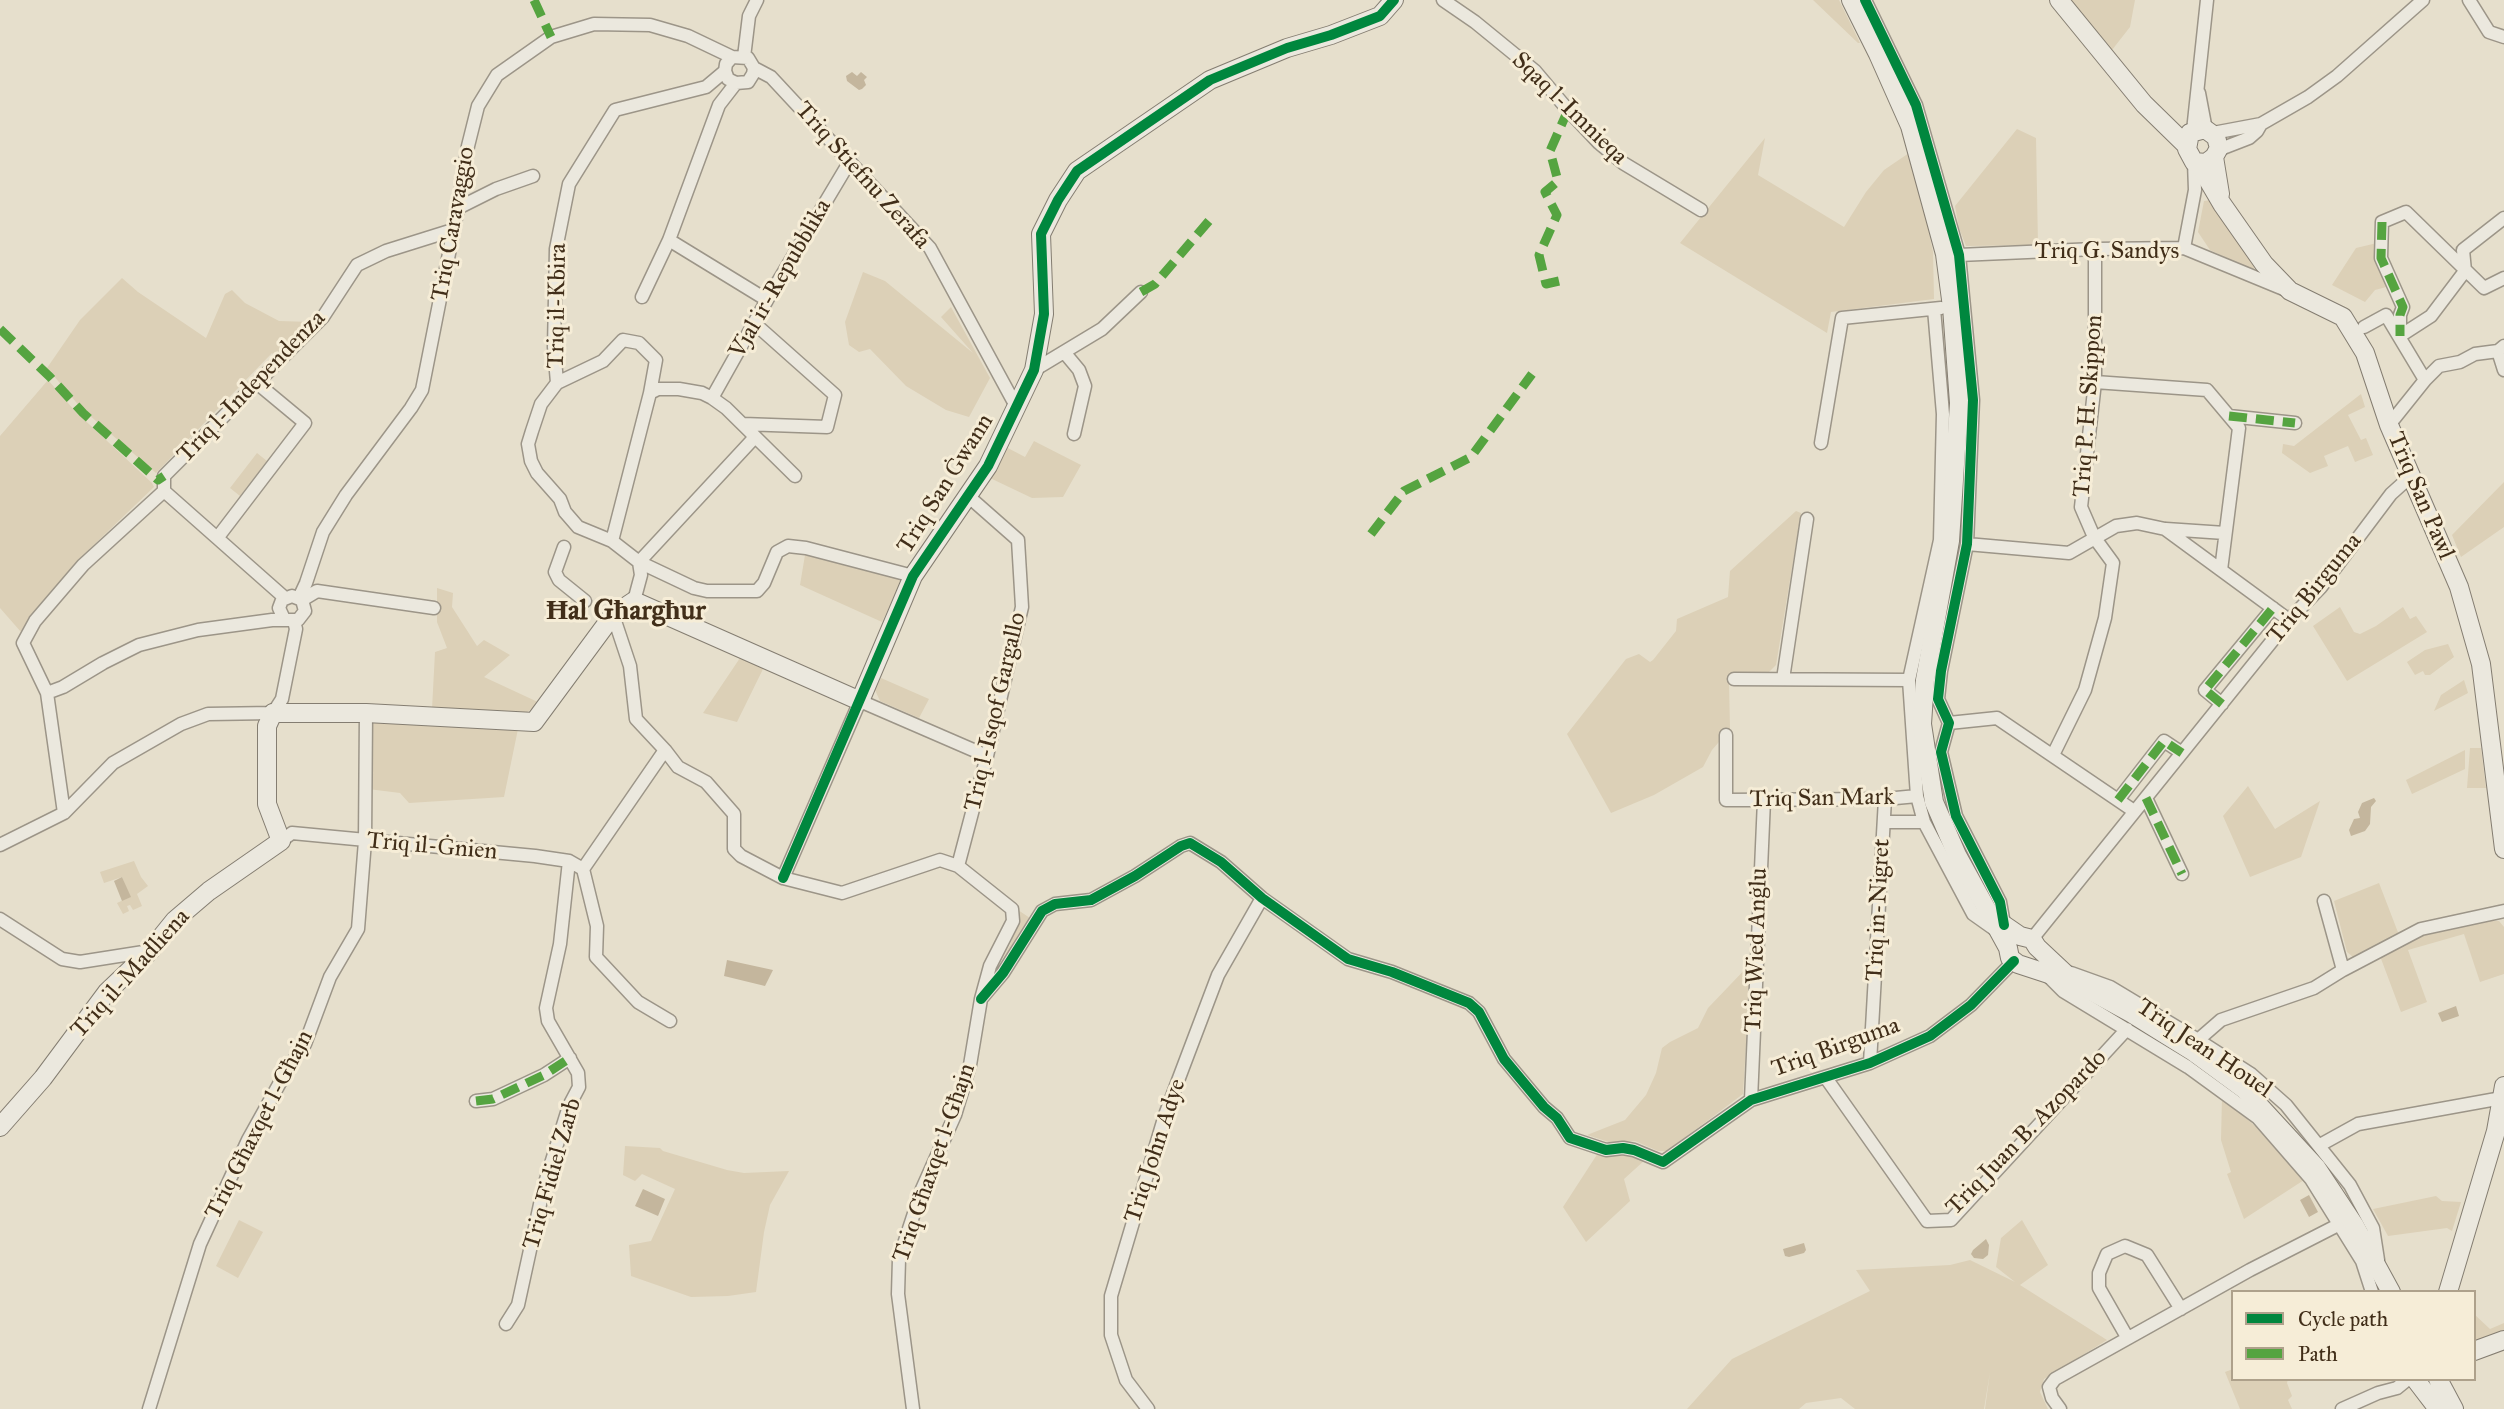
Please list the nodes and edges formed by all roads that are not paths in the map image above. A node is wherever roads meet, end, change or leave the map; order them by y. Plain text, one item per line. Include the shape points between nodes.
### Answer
1 (757, 0) edge
2 (1394, 0) edge
3 (1443, 0) edge
4 (1851, 0) edge
5 (1865, 0) edge
6 (2060, 0) edge
7 (2207, 0) edge
8 (2423, 0) edge
9 (2469, 0) edge
10 (2504, 37) edge
11 (738, 57) junction
12 (754, 68) junction
13 (725, 71) junction
14 (736, 83) junction
15 (2201, 145) junction
16 (850, 161) junction
17 (533, 176) dead end
18 (458, 208) junction
19 (1701, 210) dead end
20 (2504, 218) edge
21 (453, 230) junction
22 (669, 240) junction
23 (2095, 248) junction
24 (2184, 248) junction
25 (1959, 255) junction
26 (2465, 271) junction
27 (2504, 278) edge
28 (2290, 291) junction
29 (1141, 292) dead end
30 (642, 297) dead end
31 (767, 300) junction
32 (1943, 308) junction
33 (754, 323) junction
34 (2364, 327) dead end
35 (2400, 336) junction
36 (2501, 349) edge
37 (1064, 352) junction
38 (1034, 370) junction
39 (2504, 370) edge
40 (2425, 380) junction
41 (2095, 382) junction
42 (557, 383) junction
43 (258, 384) junction
44 (650, 393) junction
45 (712, 398) junction
46 (1017, 408) junction
47 (2229, 416) junction
48 (2295, 423) dead end
49 (743, 424) junction
50 (2389, 425) junction
51 (1074, 434) dead end
52 (755, 437) junction
53 (1821, 443) dead end
54 (795, 476) dead end
55 (2411, 476) junction
56 (164, 491) junction
57 (968, 496) junction
58 (1807, 519) dead end
59 (2165, 529) junction
60 (2225, 533) junction
61 (218, 537) junction
62 (2094, 537) junction
63 (612, 541) junction
64 (1967, 544) junction
65 (564, 547) dead end
66 (639, 562) junction
67 (2221, 570) junction
68 (913, 576) junction
69 (295, 598) junction
70 (585, 601) dead end
71 (634, 601) junction
72 (433, 608) dead end
73 (2273, 608) junction
74 (613, 615) junction
75 (289, 620) junction
76 (2289, 620) junction
77 (1734, 679) dead end
78 (1783, 679) junction
79 (1909, 680) junction
80 (47, 693) junction
81 (860, 701) junction
82 (2222, 704) junction
83 (273, 713) junction
84 (366, 713) junction
85 (1949, 723) junction
86 (1726, 735) dead end
87 (665, 750) junction
88 (2182, 753) junction
89 (2053, 755) junction
90 (988, 756) junction
91 (1917, 796) junction
92 (2501, 797) edge
93 (2146, 798) junction
94 (1885, 799) junction
95 (1763, 800) junction
96 (2118, 800) junction
97 (2134, 811) junction
98 (64, 813) junction
99 (1885, 822) junction
100 (1924, 822) junction
101 (281, 841) junction
102 (365, 841) junction
103 (0, 845) edge
104 (2504, 849) edge
105 (569, 861) junction
106 (958, 866) junction
107 (583, 869) junction
108 (2182, 874) dead end
109 (783, 877) junction
110 (1262, 898) junction
111 (2324, 901) dead end
112 (2504, 911) edge
113 (0, 919) edge
114 (2001, 928) junction
115 (2022, 949) junction
116 (150, 951) junction
117 (2343, 970) junction
118 (2053, 971) junction
119 (981, 999) junction
120 (670, 1021) dead end
121 (2127, 1029) junction
122 (2198, 1040) junction
123 (570, 1058) junction
124 (1870, 1063) junction
125 (1826, 1078) junction
126 (2503, 1092) edge
127 (1751, 1100) junction
128 (476, 1101) dead end
129 (0, 1127) edge
130 (2320, 1145) junction
131 (2348, 1225) junction
132 (2381, 1285) edge
133 (2449, 1290) edge
134 (2181, 1309) junction
135 (506, 1324) dead end
136 (2127, 1337) junction
137 (2504, 1340) edge
138 (2476, 1349) edge
139 (2406, 1381) edge
140 (2417, 1381) edge
141 (2439, 1381) edge
142 (2377, 1386) edge
143 (149, 1409) edge
144 (914, 1409) edge
145 (1148, 1409) edge
146 (2060, 1409) edge
147 (2343, 1409) edge
148 (2438, 1409) edge
149 (2454, 1409) edge

1 - 11 street
2 - 38 main road, Triq San Ġwann via 1380,16 1210,80 1077,171 1041,234 1044,314
3 - 19 street, Sqaq l-Imnieqa via 1535,71 1583,127 1623,163
4 - 32 main road via 1910,126 1945,254
5 - 25 street via 1916,105
6 - 15 main road, Triq San Pawl via 2144,104 2160,120
7 - 15 street via 2195,102
8 - 15 street via 2308,97 2261,124
9 - 10 street via 2489,32
11 - 12 street via 748,58
11 - 13 street via 726,64
11 - 18 street, Triq Caravaggio via 650,25 594,24 551,37 497,75 478,106
12 - 14 street via 748,82
12 - 16 street, Triq Stiefnu Zerafa via 771,77
13 - 14 street
13 - 42 street, Triq il-Kbira via 706,87 615,110 569,184 556,249
14 - 22 street via 719,105
15 - 24 street
15 - 28 main road, Triq San Pawl via 2222,204 2264,264
16 - 31 street, Vjal ir-Repubblika
16 - 46 street, Triq Stiefnu Zerafa via 930,248
17 - 18 street
18 - 21 street, Triq Caravaggio
20 - 26 street via 2463,250
21 - 43 street, Triq l-Independenza via 357,265 323,317
21 - 69 street, Triq Caravaggio via 422,390 323,531 306,583
22 - 30 street
22 - 31 street
23 - 24 street, Triq G. Sandys
23 - 25 street, Triq G. Sandys
23 - 41 street, Triq P. H. Skippon
24 - 28 street, Triq G. Sandys
25 - 64 street via 1973,400
26 - 27 street via 2484,288
26 - 35 street via 2431,316
26 - 35 street via 2406,212 2382,222 2381,258 2403,307
28 - 50 main road, Triq San Pawl via 2343,317 2365,353
29 - 37 street via 1102,329
31 - 33 street, Vjal ir-Repubblika
32 - 53 street via 1842,318
32 - 79 street via 1940,540
32 - 114 main road via 1959,403 1951,541 1925,680 1922,724 1934,802 1957,855
33 - 45 street, Vjal ir-Repubblika
33 - 49 street via 835,395 827,427
34 - 35 street via 2386,315
35 - 40 street
36 - 39 street
36 - 40 street via 2439,366
37 - 38 street
37 - 51 street via 1079,369 1085,386
38 - 46 main road, Triq San Ġwann
40 - 50 street
41 - 47 street via 2207,390
41 - 62 street, Triq P. H. Skippon via 2081,507
42 - 44 street via 603,361 623,340 639,343 656,360
42 - 63 street, Triq il-Kbira via 541,404 528,444 531,461 578,527
43 - 56 street, Triq l-Independenza via 164,476
43 - 61 street via 305,423
44 - 45 street via 679,389
44 - 63 street
45 - 49 street
46 - 57 main road, Triq San Ġwann
47 - 48 street
47 - 60 street via 2239,428
49 - 52 street
50 - 55 main road, Triq San Pawl
52 - 54 street
52 - 66 street
55 - 76 street, Triq Birguma via 2391,494 2321,587
55 - 92 main road, Triq San Pawl via 2459,587 2481,664
56 - 61 street
56 - 80 street, Triq l-Independenza via 83,565 35,621 23,643
57 - 68 main road, Triq San Ġwann
57 - 90 street, Triq l-Isqof Gargallo via 1018,540 1023,607
58 - 78 street
59 - 60 street
59 - 62 street via 2128,523
59 - 67 street
60 - 67 street
61 - 69 street
62 - 64 street via 2069,552
62 - 89 street, Triq P. H. Skippon via 2113,563 2105,618 2085,690
63 - 66 street
64 - 85 street via 1938,699
65 - 70 street via 555,572
66 - 68 street via 707,591 757,591 777,552 788,546
66 - 71 street via 641,575
67 - 73 street
68 - 81 main road, Triq San Ġwann
69 - 72 street via 317,591
69 - 75 street via 279,608
69 - 75 street, Triq Caravaggio via 305,607 304,615
71 - 74 main road
71 - 81 main road
73 - 76 street
73 - 82 street, Triq Birguma via 2206,690
74 - 84 main road via 534,722
74 - 87 street via 630,666 636,719
75 - 80 street via 198,630 139,646
75 - 83 street via 296,629 282,699
76 - 82 street, Triq Birguma
77 - 78 street
78 - 79 street
79 - 91 street
80 - 98 street
81 - 90 street
81 - 109 street, Triq San Ġwann
82 - 88 street, Triq Birguma
83 - 84 main road
83 - 98 street via 208,714 181,724 113,763
83 - 101 main road via 267,726 267,804
84 - 102 street, Triq Għaxqet l-Għajn
85 - 89 street via 1997,718
85 - 114 street via 1941,752 1956,816 2000,902
86 - 95 street, Triq San Mark via 1726,800
87 - 107 street
87 - 109 street via 678,767 706,782 734,814 734,849
88 - 93 street, Triq Birguma
88 - 96 street via 2164,741
89 - 96 street
90 - 106 street, Triq l-Isqof Gargallo
91 - 94 street, Triq San Mark
91 - 100 street
92 - 104 main road, Triq San Pawl
93 - 97 street, Triq Birguma
93 - 108 street
94 - 95 street, Triq San Mark
94 - 99 street, Triq in-Nigret
95 - 127 street, Triq Wied Anġlu
96 - 97 street
97 - 115 street, Triq Birguma
98 - 103 street
99 - 100 street, Triq San Mark
99 - 124 street, Triq in-Nigret
100 - 114 street via 1973,914
101 - 102 street, Triq il-Ġnien via 292,833
101 - 116 main road, Triq il-Madliena via 209,891 175,920
102 - 105 street, Triq il-Ġnien
102 - 143 street, Triq Għaxqet l-Għajn via 358,929 330,977 305,1044 248,1140 200,1244
105 - 107 street, Triq il-Ġnien
105 - 123 street, Triq Fidiel Zarb via 560,944 546,1008 548,1021
106 - 109 street via 940,860 842,893
106 - 119 street, Triq Għaxqet l-Għajn via 1012,909 1013,920 989,966
107 - 120 street via 597,926 596,957 638,1002
110 - 119 street via 1221,862 1190,843 1181,846 1091,900 1055,904 1042,911
110 - 127 street, Triq Birguma via 1348,959 1469,1003 1479,1012 1504,1059 1570,1138 1606,1150 1634,1150 1663,1162
110 - 145 street, Triq John Adye via 1217,975 1165,1115 1111,1296 1111,1335 1126,1380
111 - 117 street
112 - 117 street via 2421,929
113 - 116 street via 62,959 80,962
114 - 115 main road
115 - 118 main road, Triq Jean Houel
115 - 124 street, Triq Birguma via 1971,1005 1930,1036
116 - 129 main road, Triq il-Madliena via 107,992
117 - 122 street via 2314,988 2221,1020
118 - 121 street, Triq Jean Houel via 2063,991
118 - 122 street, Triq Jean Houel via 2110,987
118 - 131 main road, Triq Jean Houel via 2131,1013 2245,1090 2316,1167
119 - 144 street, Triq Għaxqet l-Għajn via 971,1065 899,1259 898,1294
121 - 125 street, Triq Juan B. Azopardo via 1951,1220 1927,1221
121 - 131 street, Triq Jean Houel via 2258,1118
122 - 130 street, Triq Jean Houel via 2251,1074
123 - 128 street via 493,1099
123 - 135 street, Triq Fidiel Zarb via 579,1087 544,1186 518,1305
124 - 125 street, Triq Birguma
125 - 127 street, Triq Birguma
126 - 130 street via 2358,1124
126 - 133 main road via 2497,1131
130 - 132 street, Triq Jean Houel via 2350,1185 2373,1228
131 - 132 main road, Triq Jean Houel
131 - 132 street, Triq Jean Houel via 2362,1261
131 - 134 street
134 - 136 street
134 - 136 street via 2147,1255 2125,1247 2107,1254 2099,1288
136 - 146 street via 2056,1379 2049,1387
137 - 138 main road
139 - 142 street via 2397,1388
140 - 148 main road
141 - 149 main road
142 - 147 street

